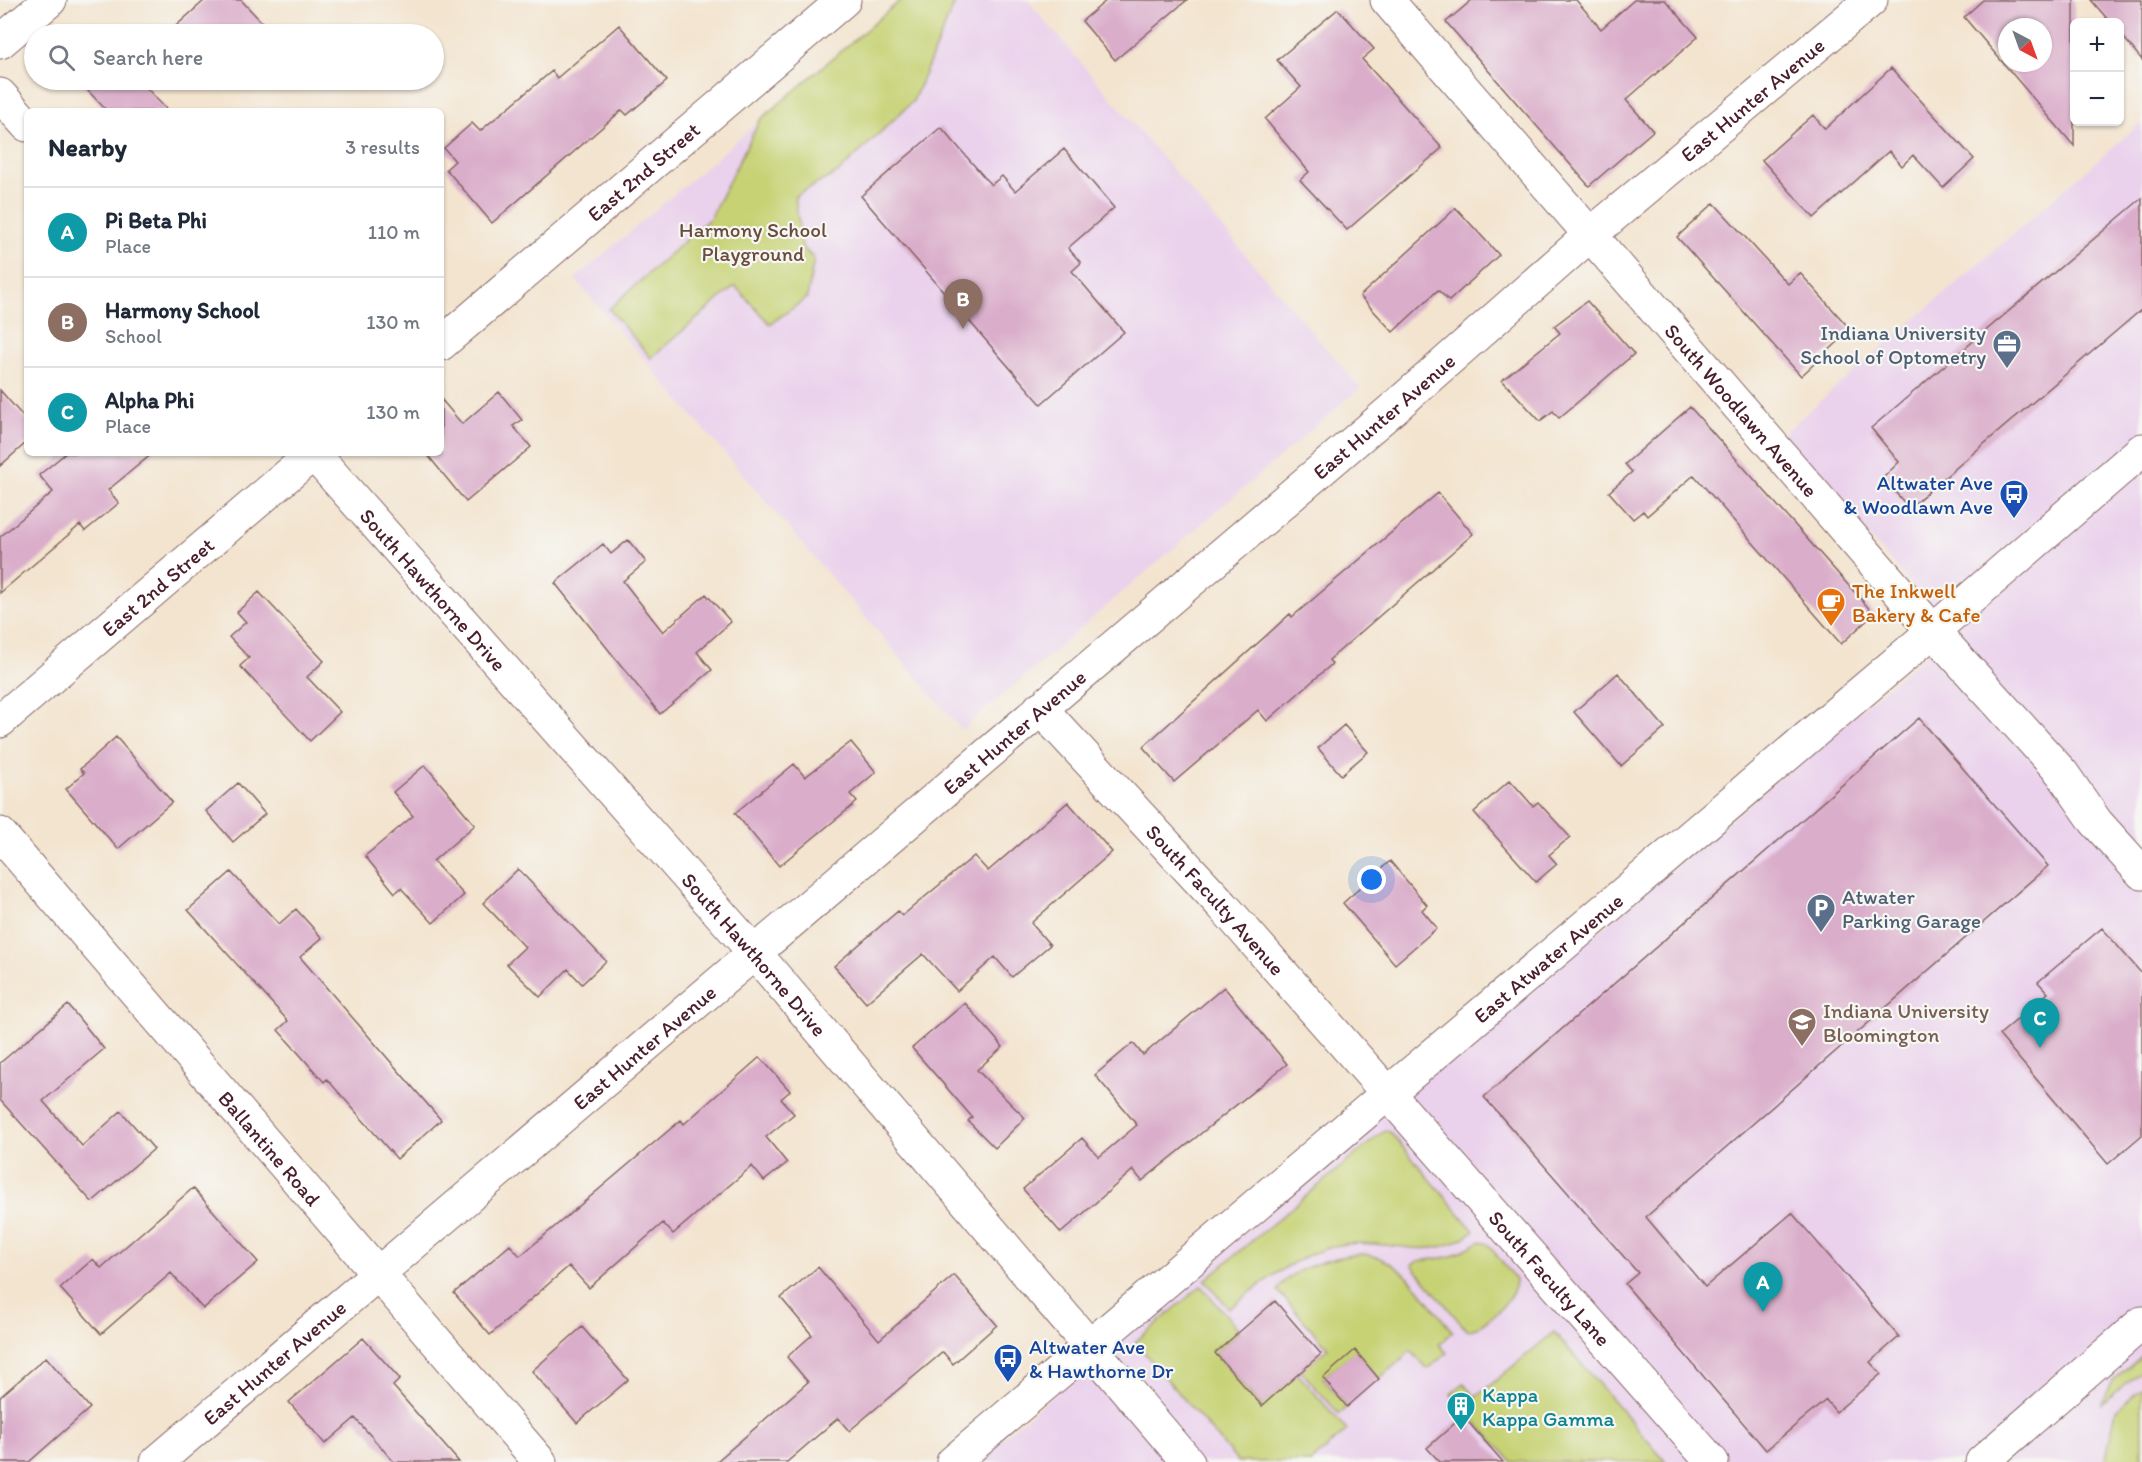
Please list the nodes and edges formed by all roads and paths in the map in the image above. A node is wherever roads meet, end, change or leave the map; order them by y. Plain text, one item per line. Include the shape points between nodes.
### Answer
1 (50, 0) edge
2 (844, 0) edge
3 (1387, 0) edge
4 (1871, 0) edge
5 (0, 42) edge
6 (0, 94) edge
7 (24, 122) edge
8 (1590, 235) junction
9 (444, 341) edge
10 (2142, 450) edge
11 (310, 456) edge
12 (317, 456) edge
13 (1933, 631) junction
14 (1040, 708) junction
15 (0, 721) edge
16 (0, 834) edge
17 (2142, 873) edge
18 (754, 952) junction
19 (1389, 1093) junction
20 (376, 1274) junction
21 (2142, 1323) edge
22 (1088, 1347) junction
23 (157, 1462) edge
24 (540, 1462) edge
25 (953, 1462) edge
26 (1188, 1462) edge
27 (1712, 1462) edge
28 (1982, 1462) edge

1 - 5 street
2 - 9 street, East 2nd Street
3 - 8 street, South Woodlawn Avenue
4 - 8 street, East Hunter Avenue
6 - 7 street
8 - 13 street, South Woodlawn Avenue
8 - 14 street, East Hunter Avenue via 1395,407
10 - 13 street, East Atwater Avenue
11 - 15 street, East 2nd Street
12 - 18 street, South Hawthorne Drive
13 - 17 street, South Woodlawn Avenue via 2062,773 2096,822
13 - 19 street, East Atwater Avenue
14 - 18 street, East Hunter Avenue
14 - 19 street, South Faculty Avenue
16 - 20 street, Ballantine Road
18 - 20 street, East Hunter Avenue
18 - 22 street, South Hawthorne Drive
19 - 22 street, East Atwater Avenue
19 - 27 street, South Faculty Lane
20 - 23 street, East Hunter Avenue
20 - 24 street, Ballantine Road
21 - 28 street
22 - 25 street, East Atwater Avenue
22 - 26 street, South Hawthorne Drive

